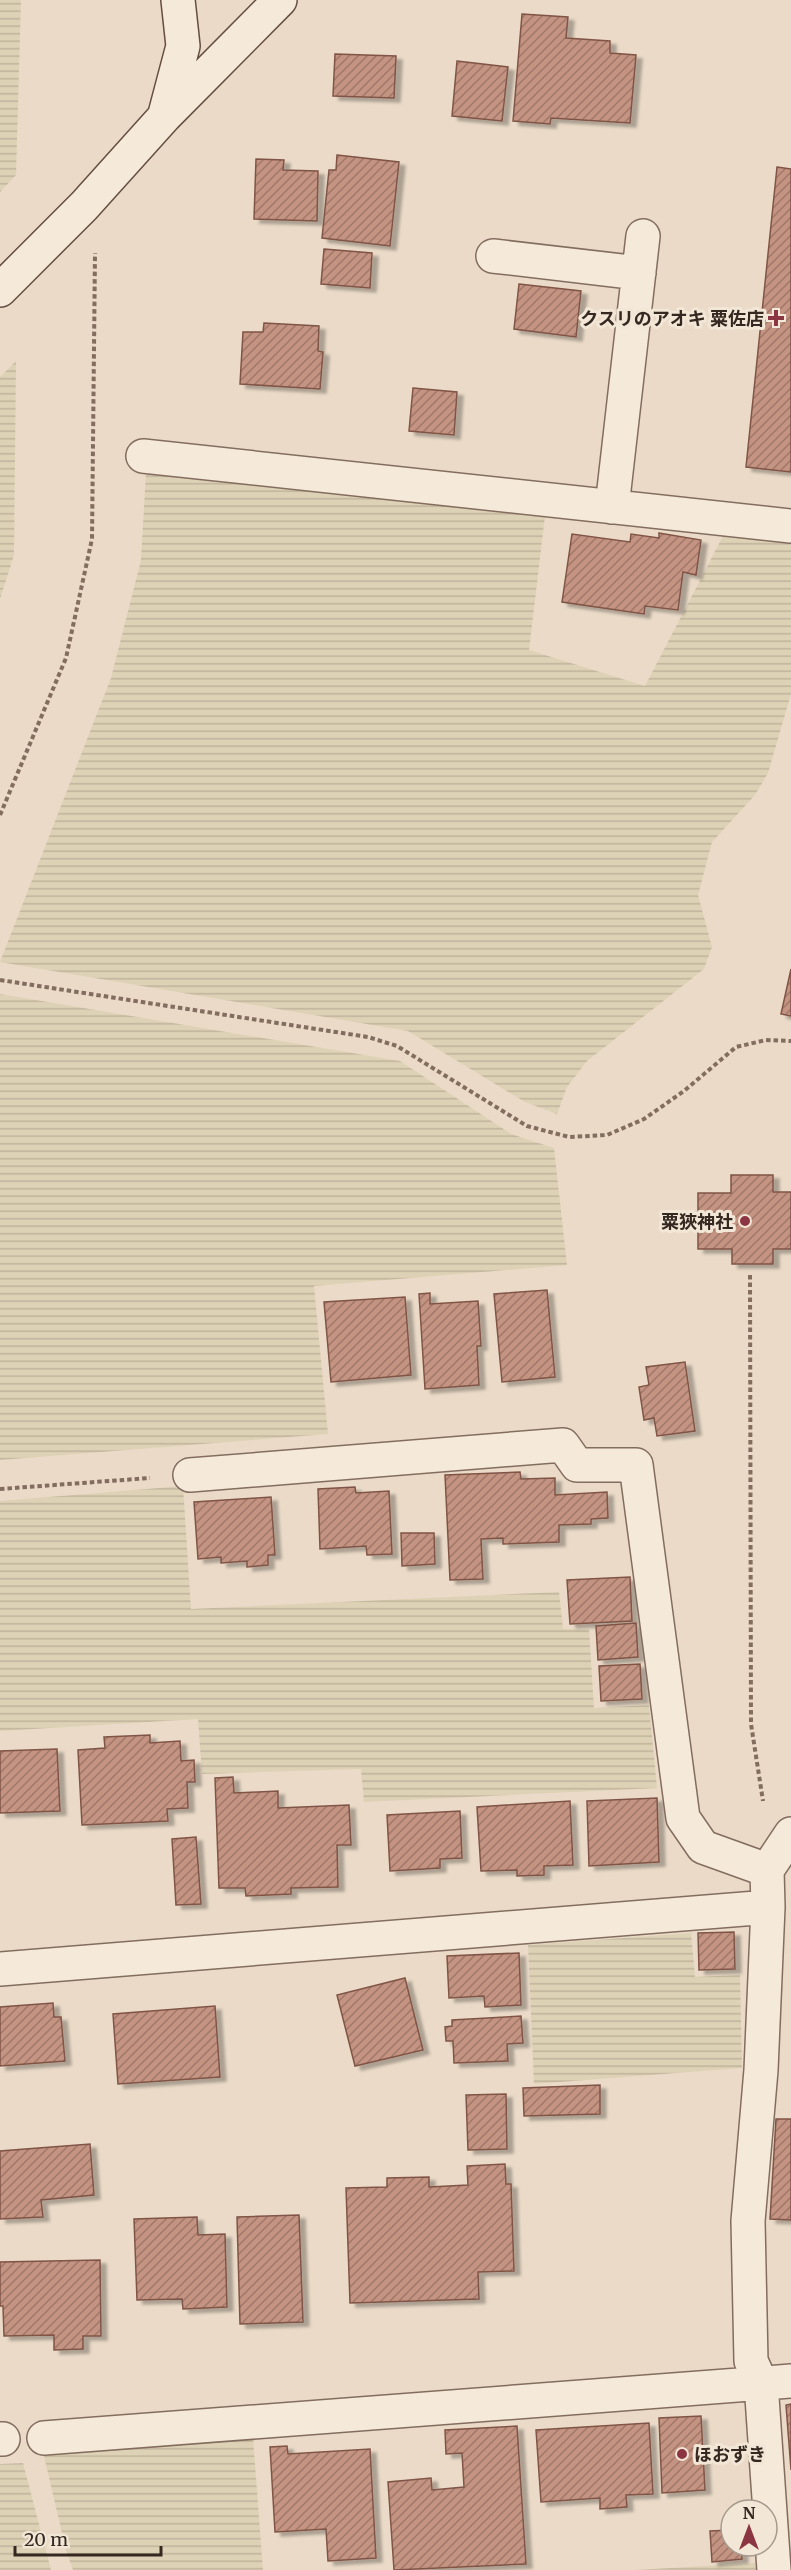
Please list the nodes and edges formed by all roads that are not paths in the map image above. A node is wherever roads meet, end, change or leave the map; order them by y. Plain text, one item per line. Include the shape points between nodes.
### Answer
1 (178, 0) edge
2 (280, 0) edge
3 (165, 116) junction
4 (643, 236) dead end
5 (493, 255) dead end
6 (639, 273) junction
7 (0, 290) edge
8 (143, 456) dead end
9 (612, 507) junction
10 (791, 526) edge
11 (190, 1475) road end
12 (780, 1850) edge
13 (768, 1907) junction
14 (0, 1969) edge
15 (776, 2382) edge
16 (44, 2438) dead end
17 (774, 2570) edge

1 - 3 street via 183,46
2 - 3 street
3 - 7 street via 84,206
4 - 6 street
5 - 6 street
6 - 9 street
8 - 9 street
9 - 10 street
11 - 12 street via 563,1445 578,1465 636,1465 683,1818 703,1847
12 - 13 street
13 - 14 street
13 - 15 street via 761,2070 747,2221 752,2361
15 - 16 street
15 - 17 street

